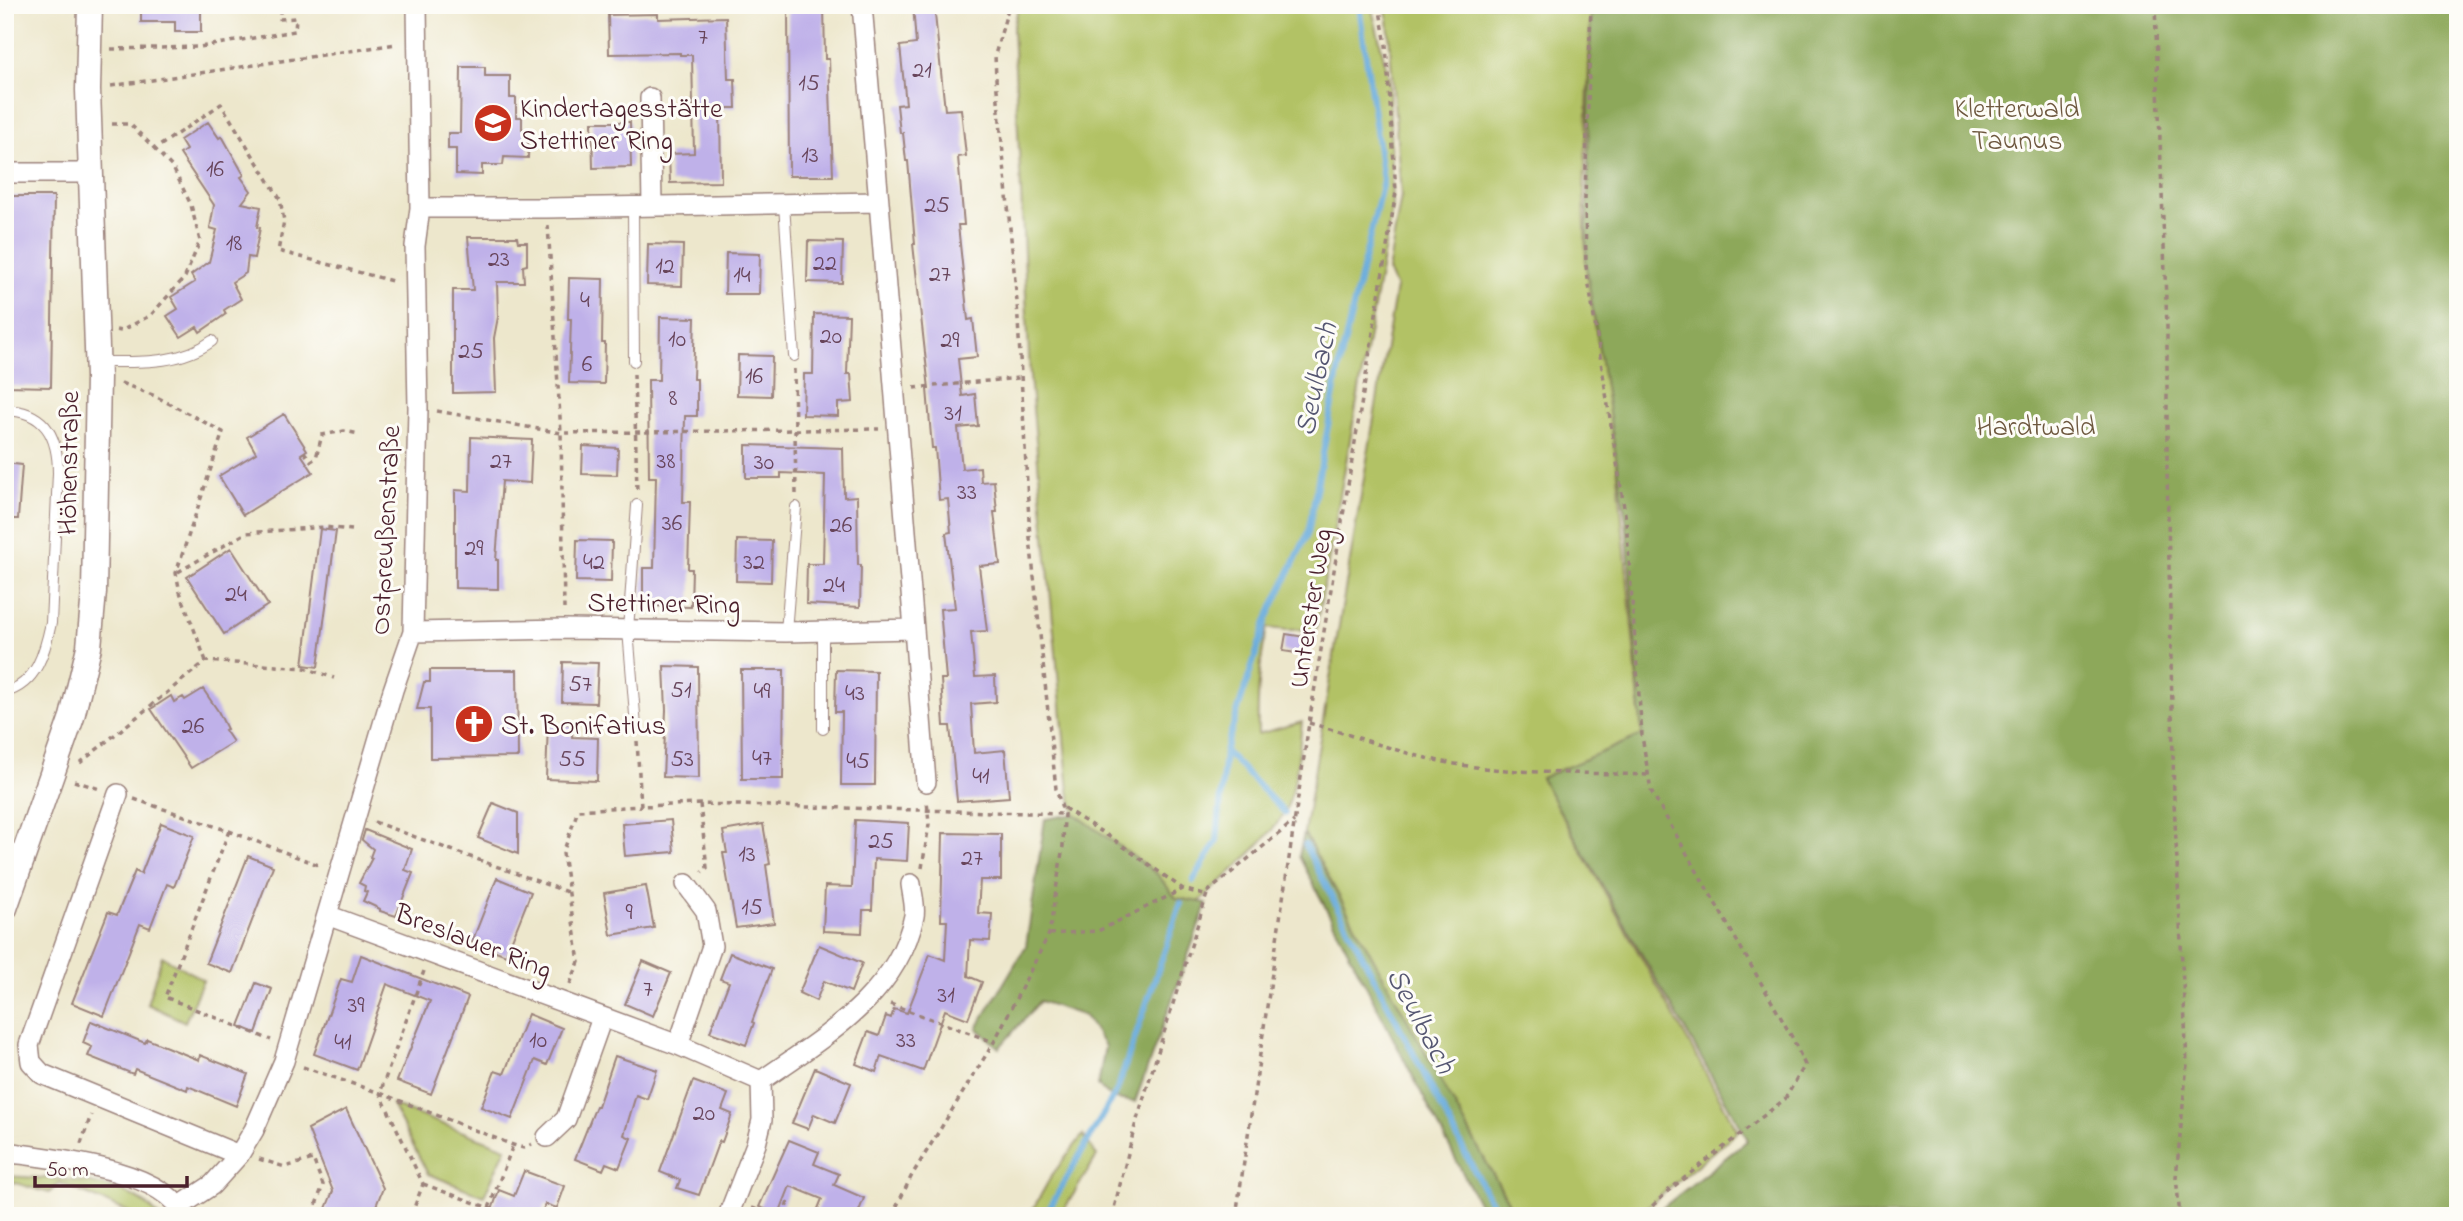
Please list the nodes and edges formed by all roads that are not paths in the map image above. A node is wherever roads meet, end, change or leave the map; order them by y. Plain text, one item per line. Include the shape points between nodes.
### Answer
1 (90, 5) edge
2 (417, 5) edge
3 (862, 5) edge
4 (650, 98) dead end
5 (5, 173) edge
6 (91, 173) junction
7 (879, 202) junction
8 (785, 204) junction
9 (643, 205) junction
10 (419, 208) junction
11 (212, 341) dead end
12 (794, 356) road end
13 (634, 361) road end
14 (98, 370) junction
15 (5, 410) edge
16 (638, 505) road end
17 (796, 506) road end
18 (914, 629) junction
19 (628, 630) junction
20 (823, 631) junction
21 (413, 632) junction
22 (786, 632) junction
23 (5, 692) edge
24 (636, 727) road end
25 (823, 729) dead end
26 (926, 782) road end
27 (118, 794) road end
28 (686, 884) road end
29 (911, 884) road end
30 (5, 908) edge
31 (327, 915) junction
32 (602, 1018) junction
33 (678, 1045) junction
34 (761, 1081) junction
35 (547, 1138) road end
36 (5, 1152) edge
37 (237, 1157) junction
38 (182, 1211) edge
39 (728, 1216) edge

1 - 6 street, Höhenstraße
2 - 10 street, Ostpreußenstraße
3 - 7 street
4 - 9 street
5 - 6 street
6 - 14 street, Höhenstraße
7 - 8 street
7 - 18 street
8 - 9 street
8 - 12 lane
9 - 10 street
9 - 13 lane
10 - 21 street, Ostpreußenstraße
11 - 14 lane via 180,358
14 - 30 street, Höhenstraße via 89,647 57,775
15 - 23 lane via 23,410 47,429 58,456 58,473 46,647 31,677 21,687
16 - 19 lane
17 - 22 lane
18 - 20 street, Stettiner Ring
18 - 26 street
19 - 21 street, Stettiner Ring
19 - 22 street, Stettiner Ring
19 - 24 lane
20 - 22 street, Stettiner Ring
20 - 25 lane
21 - 31 street, Ostpreußenstraße
27 - 37 street via 29,1045 32,1062 42,1074
28 - 33 street via 706,911 712,946
29 - 34 street via 915,914 898,958 872,997
31 - 32 street, Breslauer Ring
31 - 37 street, Ostpreußenstraße via 286,1054
32 - 33 street, Breslauer Ring
32 - 35 street via 566,1119
33 - 34 street, Breslauer Ring
34 - 39 street via 762,1120
36 - 38 street via 137,1177 163,1190
37 - 38 street, Ostpreußenstraße

